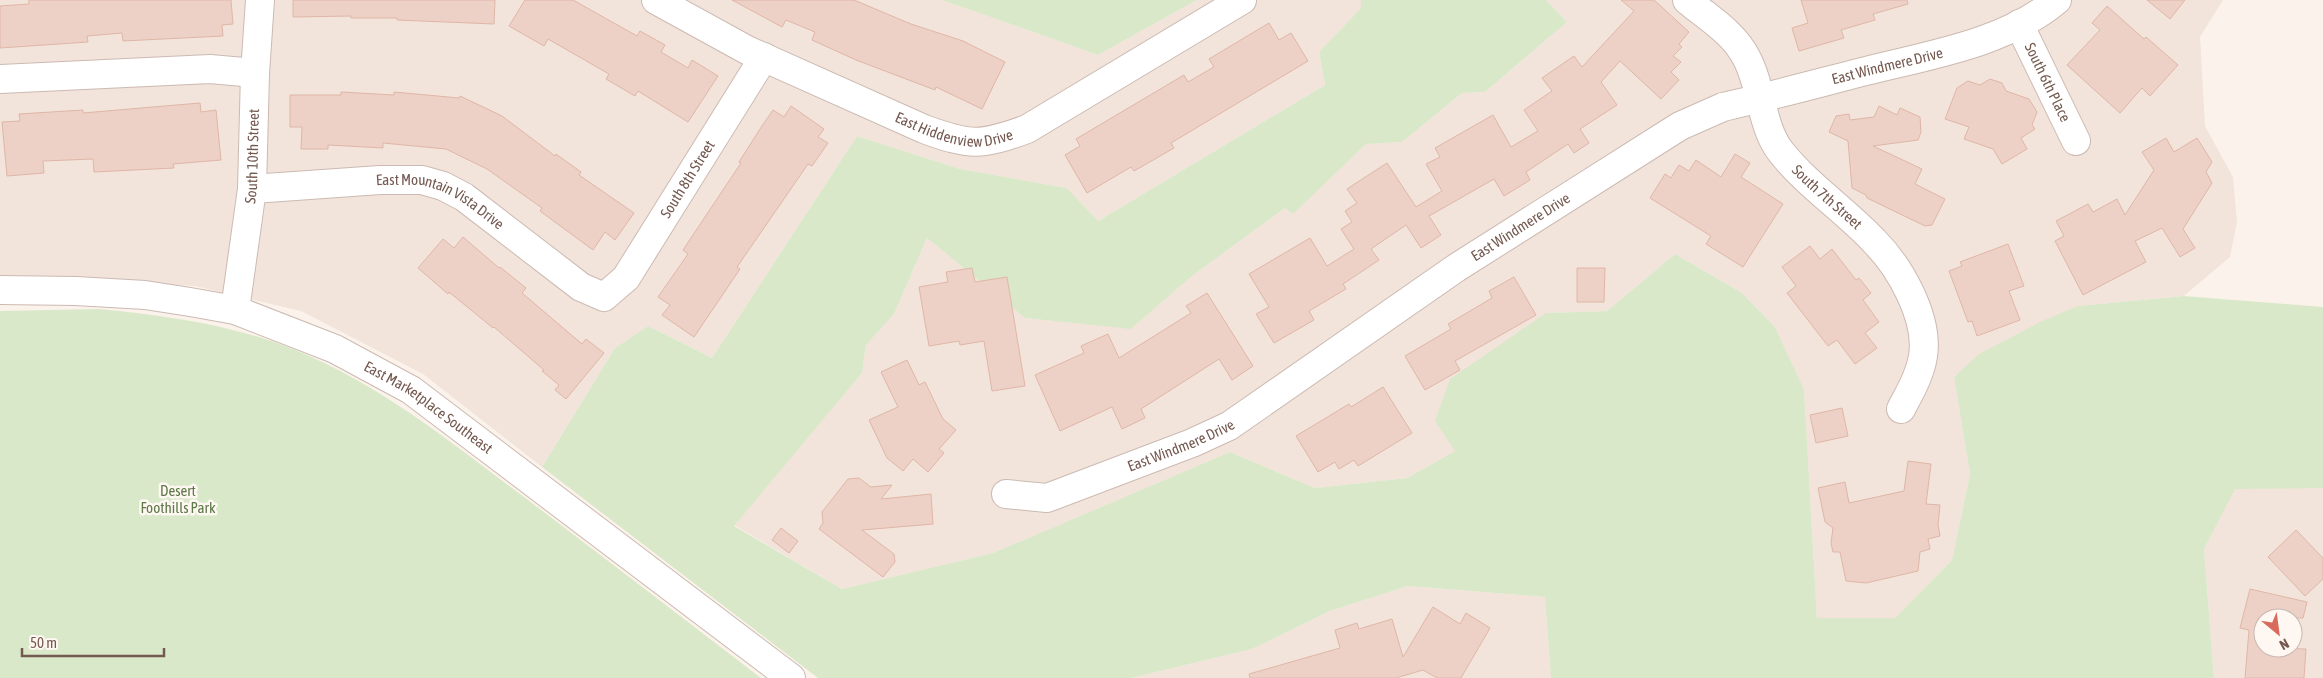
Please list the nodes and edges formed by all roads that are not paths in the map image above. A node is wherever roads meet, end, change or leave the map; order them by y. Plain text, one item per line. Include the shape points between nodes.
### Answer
1 (260, 0) edge
2 (656, 0) edge
3 (1242, 0) edge
4 (1687, 0) edge
5 (2058, 0) edge
6 (2019, 24) junction
7 (764, 57) junction
8 (255, 73) junction
9 (0, 79) edge
10 (1762, 98) junction
11 (2076, 141) dead end
12 (252, 188) junction
13 (0, 290) edge
14 (604, 297) joint
15 (235, 310) junction
16 (1901, 409) dead end
17 (1006, 494) dead end
18 (792, 678) edge

1 - 8 street, South 10th Street
2 - 7 street, East Hiddenview Drive
3 - 7 street, East Hiddenview Drive via 1027,129 997,140 973,143 950,139
4 - 10 street, South 7th Street via 1736,42 1746,57
5 - 6 street, East Windmere Drive
6 - 10 street, East Windmere Drive via 1949,50
6 - 11 street, South 6th Place
7 - 14 street, South 8th Street via 626,278
8 - 9 street via 210,69
8 - 12 street, South 10th Street
10 - 16 street, South 7th Street via 1769,128 1781,152 1796,170 1876,242 1912,297 1924,336 1923,356 1918,376
10 - 17 street, East Windmere Drive via 1722,107 1680,126 1456,268 1229,426 1183,447 1048,498
12 - 14 street, East Mountain Vista Drive via 380,180 422,180 443,186 464,197 581,286
12 - 15 street, South 10th Street
13 - 15 street, East Marketplace Southeast via 145,295
15 - 18 street, East Marketplace Southeast via 335,349 411,390

